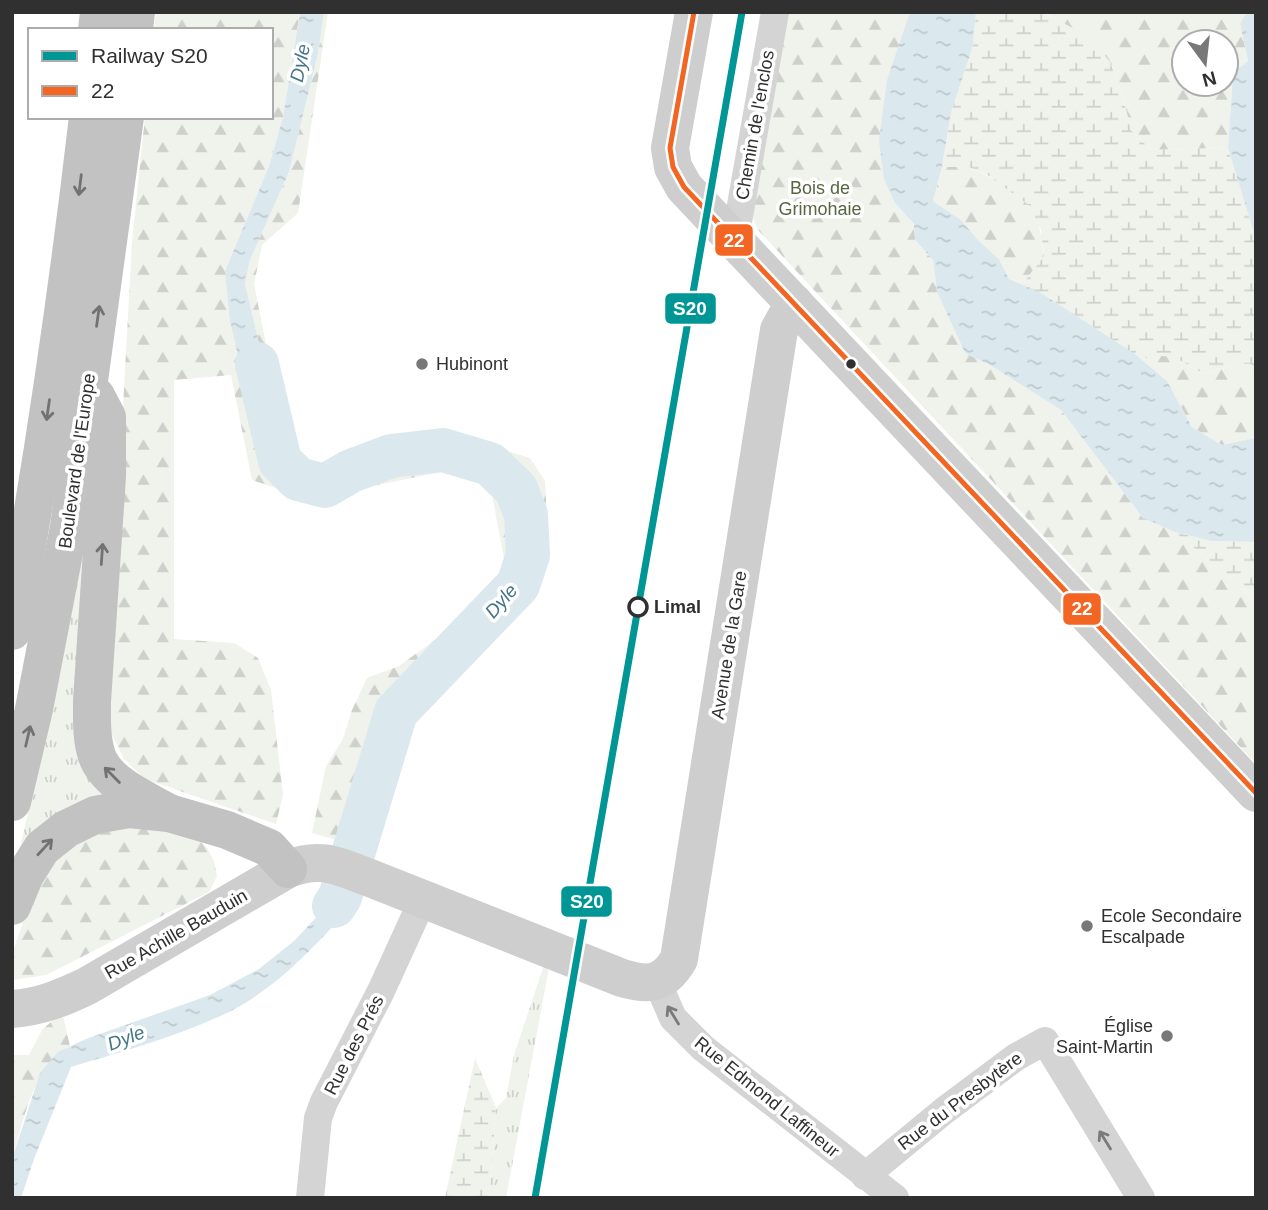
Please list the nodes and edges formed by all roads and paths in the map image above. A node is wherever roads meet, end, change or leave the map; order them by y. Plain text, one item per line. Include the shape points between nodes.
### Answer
1 (694, 12) edge
2 (775, 12) edge
3 (88, 119) edge
4 (125, 119) edge
5 (731, 236) junction
6 (794, 303) junction
7 (89, 383) junction
8 (12, 631) edge
9 (1256, 793) edge
10 (12, 802) edge
11 (169, 813) junction
12 (288, 869) junction
13 (423, 898) junction
14 (12, 906) edge
15 (657, 981) junction
16 (12, 1009) edge
17 (865, 1176) junction
18 (310, 1198) edge
19 (895, 1198) edge
20 (1141, 1198) edge

1 - 5 street via 673,120 673,167 684,187
2 - 5 street, Chemin de l'enclos via 738,222
3 -> 8 highway, Boulevard de l'Europe via 31,527
7 -> 4 highway, Boulevard de l'Europe
5 - 6 street
6 - 9 street
6 - 15 street, Avenue de la Gare via 779,330 679,959 670,974
10 -> 7 highway, Boulevard de l'Europe via 69,527
11 -> 7 highway via 111,776 98,758 93,735 107,418
11 - 12 highway via 269,848
14 -> 11 highway via 42,848 66,829 95,815 129,809
12 - 13 street, Rue Achille Bauduin via 312,861
12 - 16 street, Rue Achille Bauduin via 87,986 40,1006
13 - 15 street, Rue Achille Bauduin via 621,978
13 - 18 street, Rue des Prés via 324,1102 318,1118
17 -> 15 street, Rue Edmond Laffineur via 702,1048 673,1018
17 - 19 street, Rue Edmond Laffineur
20 -> 17 street, Rue du Presbytère via 1045,1041 945,1110

